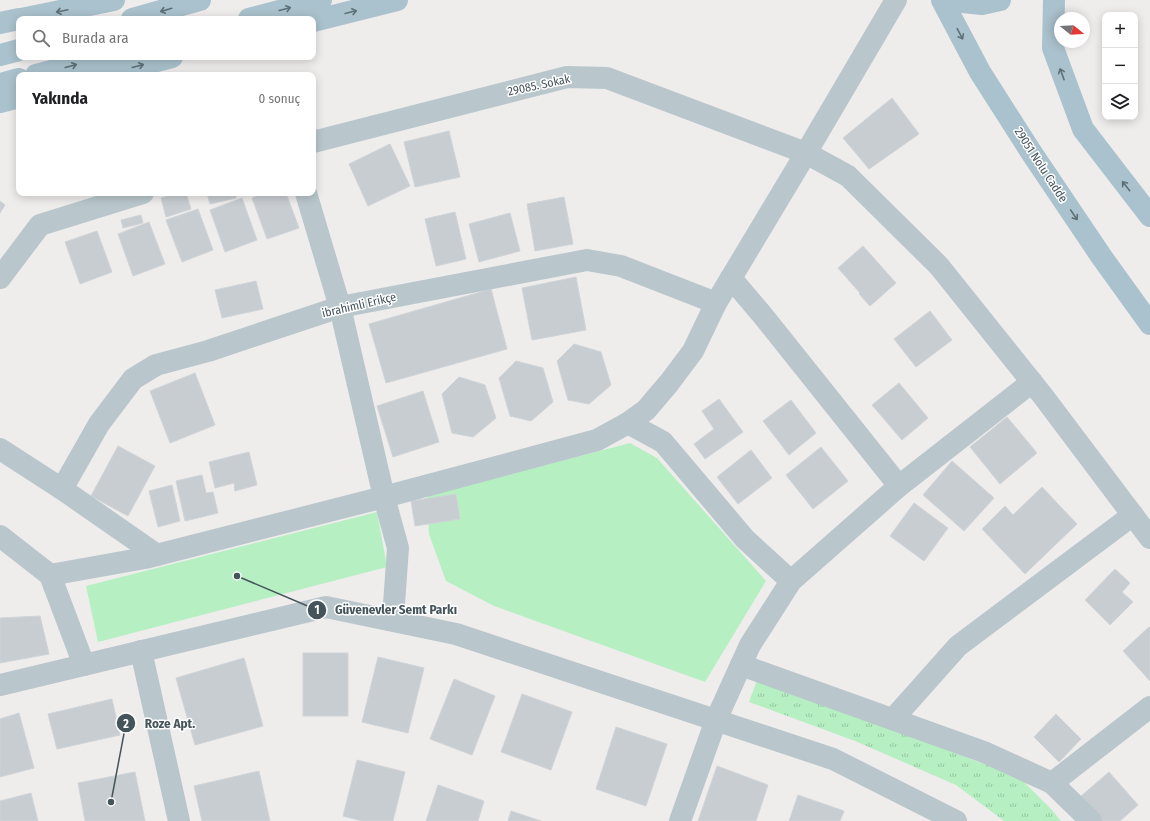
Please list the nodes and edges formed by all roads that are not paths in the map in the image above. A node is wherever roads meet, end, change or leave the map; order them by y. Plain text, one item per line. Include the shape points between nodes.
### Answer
1 (114, 0) edge
2 (200, 0) edge
3 (322, 0) edge
4 (397, 0) edge
5 (896, 0) edge
6 (943, 0) edge
7 (1000, 0) edge
8 (1054, 0) edge
9 (35, 16) edge
10 (143, 16) edge
11 (261, 16) edge
12 (16, 20) edge
13 (316, 20) edge
14 (0, 23) edge
15 (16, 51) edge
16 (0, 55) edge
17 (94, 60) edge
18 (160, 60) edge
19 (48, 72) edge
20 (114, 72) edge
21 (16, 80) edge
22 (0, 84) edge
23 (16, 98) edge
24 (0, 102) edge
25 (316, 141) edge
26 (806, 153) junction
27 (133, 196) edge
28 (307, 196) edge
29 (1150, 216) edge
30 (0, 278) edge
31 (731, 278) junction
32 (716, 303) junction
33 (340, 307) junction
34 (1150, 324) edge
35 (1032, 382) junction
36 (628, 423) junction
37 (0, 449) edge
38 (899, 486) junction
39 (62, 489) junction
40 (384, 497) junction
41 (1133, 515) junction
42 (0, 536) edge
43 (1150, 538) edge
44 (157, 555) junction
45 (50, 575) junction
46 (791, 581) junction
47 (389, 620) junction
48 (141, 651) junction
49 (84, 665) junction
50 (741, 665) junction
51 (0, 685) edge
52 (1150, 707) edge
53 (893, 719) junction
54 (716, 720) junction
55 (1052, 783) junction
56 (179, 821) edge
57 (680, 821) edge
58 (956, 821) edge
59 (1091, 821) edge

1 -> 9 main road
2 -> 10 main road
11 -> 3 main road
13 -> 4 main road
5 - 26 street
6 - 7 main road, 29051 Nolu Cadde via 982,4
6 -> 34 main road, 29051 Nolu Cadde via 980,72 1101,256
29 -> 8 main road via 1083,129 1052,48
12 - 14 main road
15 - 16 main road
19 -> 17 main road
20 -> 18 main road
21 - 22 main road
23 - 24 main road
25 - 26 street, 29085. Sokak via 567,77 606,78
26 - 31 street
26 - 35 street, 29085. Sokak via 848,176 939,266
27 - 30 street via 40,224
28 - 33 street
31 - 32 street
31 - 38 street
32 - 33 street, ibrahimli Erikçe via 620,266 587,260
32 - 36 street via 693,351 646,410
33 - 39 street, ibrahimli Erikçe via 208,352 156,365 132,379 99,424
33 - 40 street
35 - 38 street
35 - 41 street, 29085. Sokak
36 - 40 street via 597,440
36 - 46 street via 663,442 745,539
37 - 39 street
38 - 46 street
39 - 44 street
40 - 44 street
40 - 47 street via 398,548 394,604
41 - 43 street, 29085. Sokak
41 - 53 street via 958,646
42 - 45 street
44 - 45 street
45 - 49 street
46 - 50 street via 750,645
47 - 48 street via 326,607
47 - 54 street via 456,634
48 - 49 street
48 - 56 street
49 - 51 street
50 - 53 street
50 - 54 street
52 - 55 street
53 - 55 street via 984,752
54 - 57 street
54 - 58 street via 833,759
55 - 59 street

